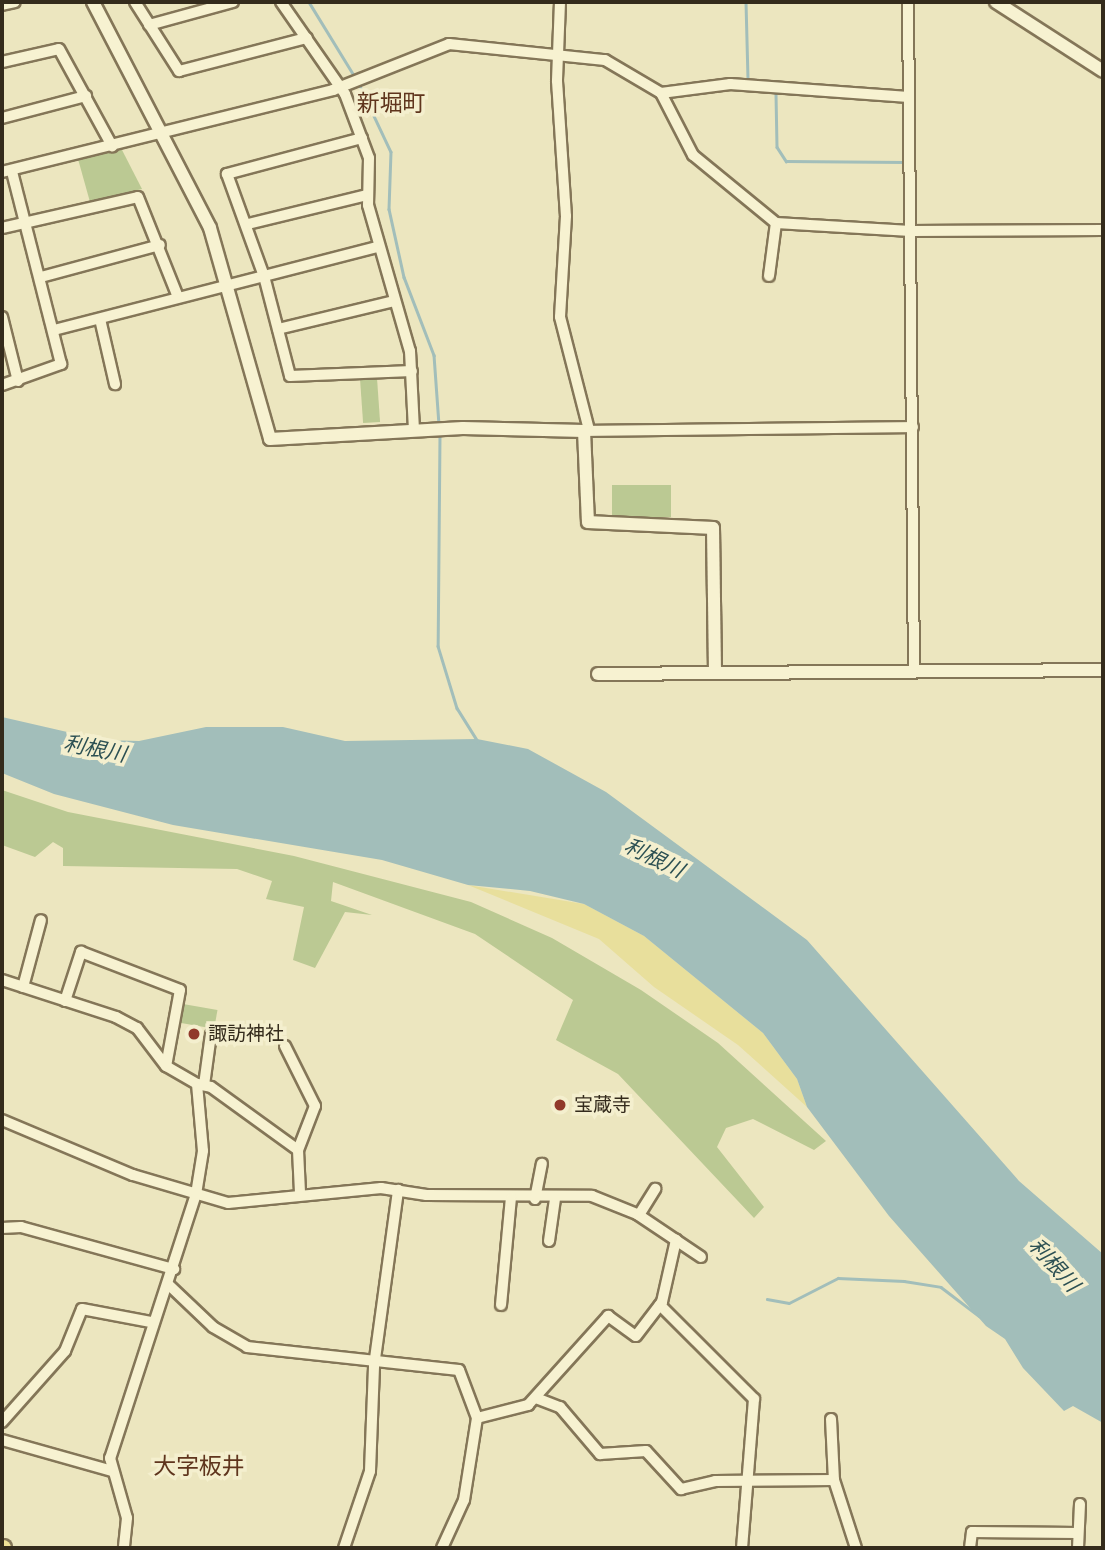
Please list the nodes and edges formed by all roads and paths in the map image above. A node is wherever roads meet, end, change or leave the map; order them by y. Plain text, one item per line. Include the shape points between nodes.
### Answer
1 (15, 2) edge
2 (93, 2) edge
3 (135, 2) edge
4 (233, 2) edge
5 (281, 2) edge
6 (560, 2) edge
7 (908, 2) edge
8 (996, 2) edge
9 (2, 5) edge
10 (149, 25) junction
11 (307, 38) junction
12 (558, 52) junction
13 (2, 62) edge
14 (1103, 71) edge
15 (345, 85) junction
16 (661, 93) junction
17 (86, 96) junction
18 (909, 96) junction
19 (2, 118) edge
20 (166, 133) junction
21 (362, 138) junction
22 (112, 146) junction
23 (7, 172) edge
24 (367, 195) junction
25 (776, 223) junction
26 (27, 224) junction
27 (248, 224) junction
28 (2, 228) edge
29 (1103, 230) edge
30 (911, 231) junction
31 (160, 245) junction
32 (378, 247) junction
33 (264, 276) junction
34 (769, 276) dead end
35 (41, 277) junction
36 (230, 285) junction
37 (178, 298) junction
38 (394, 301) junction
39 (2, 317) edge
40 (100, 319) junction
41 (278, 329) junction
42 (54, 330) junction
43 (412, 371) junction
44 (18, 381) junction
45 (115, 384) dead end
46 (2, 385) edge
47 (913, 427) junction
48 (420, 429) junction
49 (586, 431) junction
50 (1103, 670) edge
51 (914, 671) junction
52 (715, 673) junction
53 (598, 674) dead end
54 (41, 920) dead end
55 (2, 981) edge
56 (23, 987) junction
57 (65, 1001) junction
58 (211, 1034) dead end
59 (285, 1046) dead end
60 (166, 1066) junction
61 (201, 1085) junction
62 (2, 1120) edge
63 (298, 1150) junction
64 (542, 1164) dead end
65 (655, 1189) dead end
66 (398, 1190) junction
67 (300, 1193) junction
68 (196, 1194) junction
69 (511, 1198) junction
70 (535, 1199) junction
71 (555, 1199) junction
72 (639, 1215) junction
73 (2, 1228) edge
74 (677, 1240) junction
75 (549, 1241) dead end
76 (701, 1257) dead end
77 (174, 1269) junction
78 (170, 1286) junction
79 (501, 1305) dead end
80 (660, 1305) junction
81 (150, 1322) junction
82 (375, 1358) junction
83 (536, 1398) junction
84 (477, 1418) junction
85 (831, 1419) dead end
86 (2, 1422) edge
87 (2, 1440) edge
88 (112, 1471) junction
89 (745, 1480) junction
90 (834, 1480) junction
91 (1080, 1504) dead end
92 (1077, 1533) junction
93 (124, 1548) edge
94 (344, 1548) edge
95 (442, 1548) edge
96 (743, 1548) edge
97 (856, 1548) edge
98 (970, 1548) edge
99 (1078, 1548) edge

1 - 9 street
2 - 20 street
3 - 10 street
4 - 10 street
5 - 11 street
6 - 12 street
7 - 18 street
8 - 14 street
10 - 11 street via 179,71
11 - 15 street
12 - 15 street via 444,45
12 - 16 street via 595,56
12 - 49 street via 566,216 560,317
13 - 17 street via 57,48
15 - 20 street
15 - 21 street
16 - 18 street via 730,84
16 - 25 street via 693,155
17 - 19 street
17 - 22 street
18 - 30 street
20 - 22 street
20 - 36 street
21 - 24 street via 369,158
21 - 27 street via 227,174
22 - 23 street
23 - 26 street
24 - 27 street
24 - 32 street
25 - 30 street
25 - 34 street
26 - 28 street
26 - 31 street via 135,196
26 - 35 street
27 - 33 street
29 - 30 street
30 - 47 street
31 - 35 street
31 - 37 street
32 - 33 street
32 - 38 street
33 - 36 street
33 - 41 street
35 - 42 street
36 - 37 street
36 - 48 street via 270,439
37 - 40 street
38 - 41 street
38 - 43 street
39 - 44 street
40 - 42 street
40 - 45 street
41 - 43 street via 293,379
42 - 44 street via 60,369
43 - 48 street
44 - 46 street
47 - 49 street
47 - 51 street
48 - 49 street
49 - 52 street via 588,522 713,528
50 - 51 street
51 - 52 street
52 - 53 street
54 - 56 street
55 - 56 street
56 - 57 street
57 - 60 street via 137,1028
57 - 60 street via 81,952 180,990
58 - 61 street
59 - 63 street via 315,1106
60 - 61 street
61 - 63 street
61 - 68 street via 203,1152
62 - 68 street
63 - 67 street
64 - 70 street
65 - 72 street
66 - 67 street
66 - 69 street
66 - 82 street
67 - 68 street via 245,1204
68 - 77 street
69 - 70 street
69 - 79 street
70 - 71 street
71 - 72 street via 592,1196
71 - 75 street
72 - 74 street
73 - 77 street via 21,1227
74 - 76 street
74 - 80 street
77 - 78 street
78 - 81 street
78 - 82 street via 213,1327 247,1346
80 - 83 street via 636,1336 608,1316
80 - 89 street via 752,1393
81 - 86 street via 82,1309 65,1351
81 - 88 street via 113,1445
82 - 84 street via 459,1370
82 - 94 street via 370,1471
83 - 84 street via 502,1417
83 - 89 street via 560,1407 600,1454 646,1451 681,1489
84 - 95 street via 464,1500
85 - 90 street
87 - 88 street
88 - 93 street via 127,1518
89 - 90 street
89 - 96 street
90 - 97 street
91 - 92 street
92 - 98 street via 972,1532
92 - 99 street

